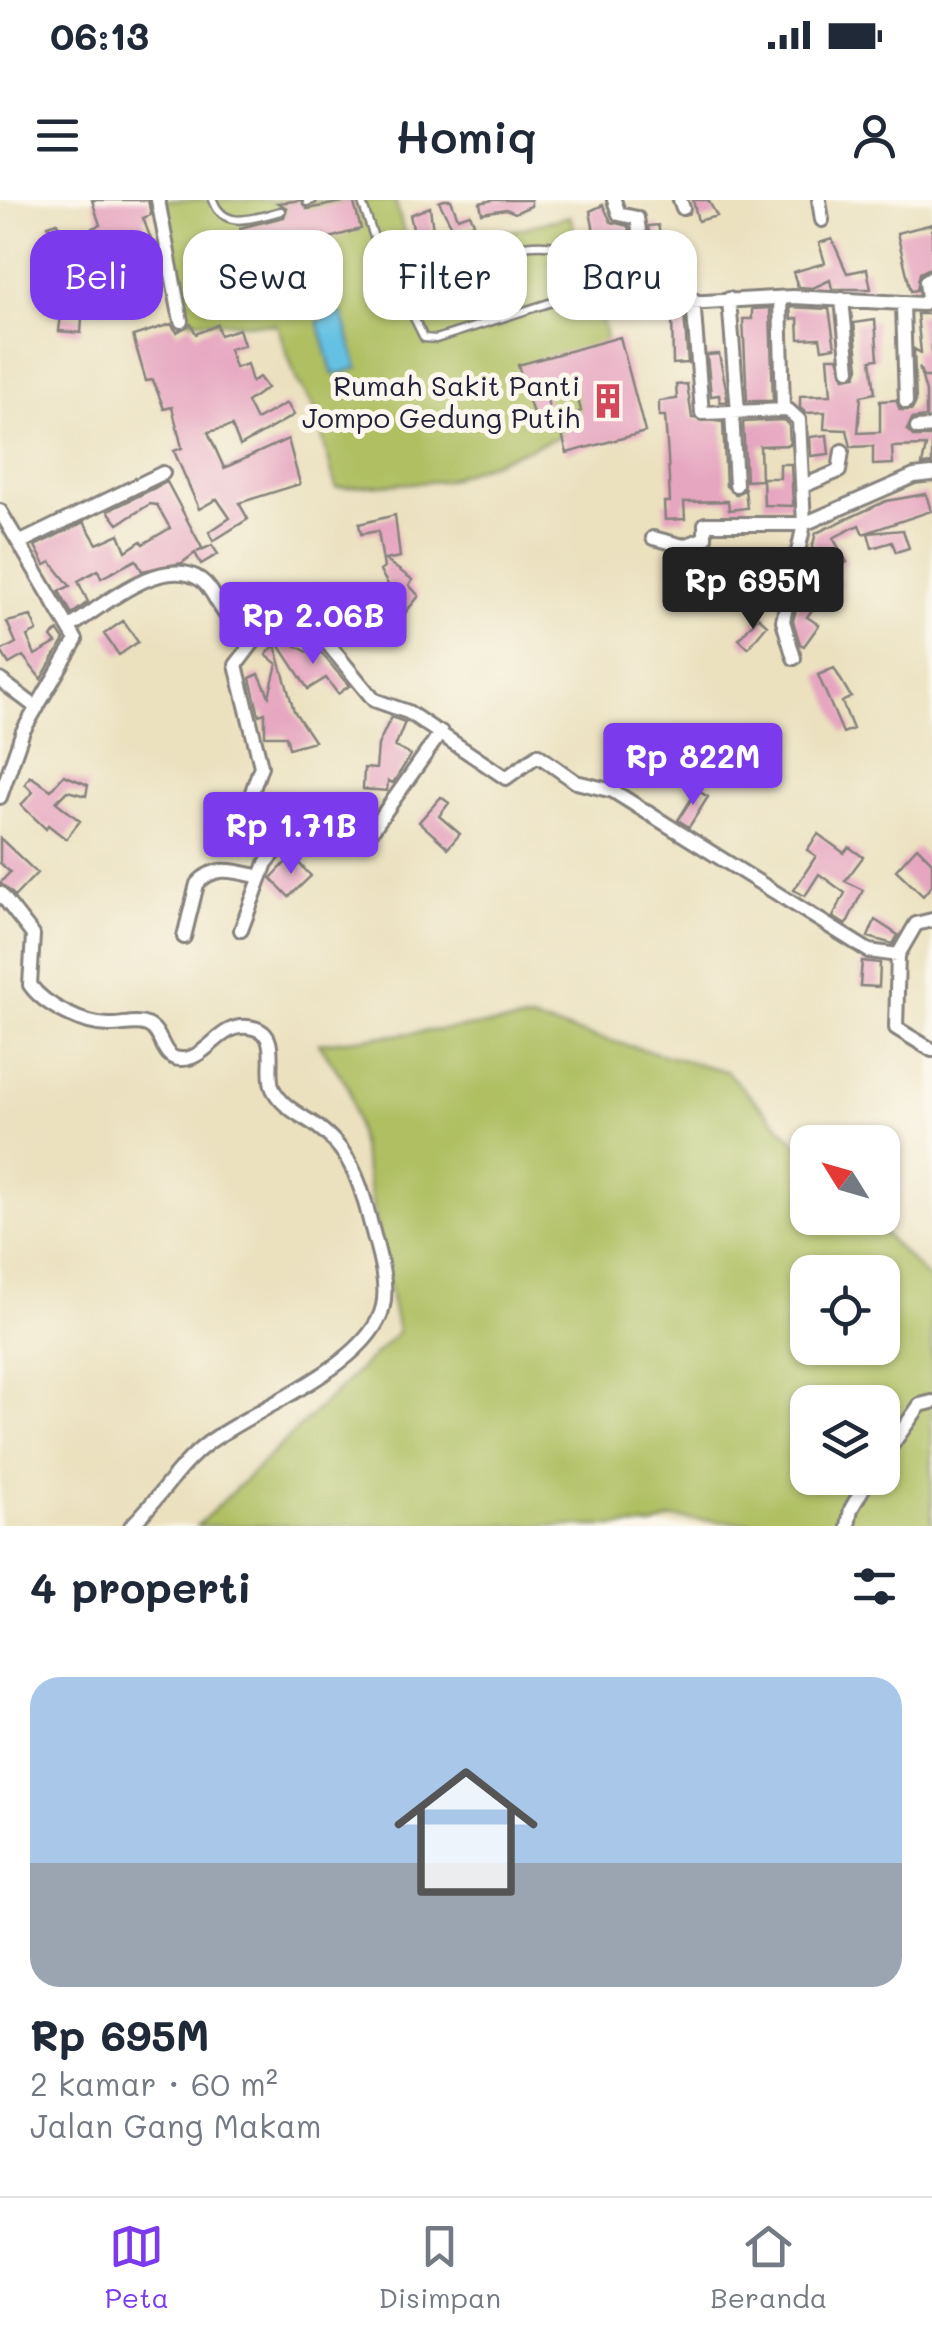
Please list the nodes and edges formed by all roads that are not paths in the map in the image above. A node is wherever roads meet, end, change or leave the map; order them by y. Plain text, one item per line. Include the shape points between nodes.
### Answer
1 (158, 200) edge
2 (212, 200) edge
3 (362, 200) edge
4 (614, 200) edge
5 (819, 200) edge
6 (281, 210) dead end
7 (822, 220) dead end
8 (372, 230) edge
9 (639, 230) edge
10 (932, 277) edge
11 (401, 288) joint
12 (780, 298) junction
13 (842, 298) junction
14 (697, 299) edge
15 (729, 299) junction
16 (904, 305) junction
17 (694, 320) edge
18 (180, 321) dead end
19 (849, 369) dead end
20 (906, 402) dead end
21 (784, 410) junction
22 (735, 412) junction
23 (932, 427) edge
24 (917, 428) dead end
25 (842, 451) dead end
26 (164, 473) dead end
27 (932, 474) edge
28 (736, 486) dead end
29 (803, 486) junction
30 (0, 511) edge
31 (804, 524) junction
32 (653, 538) dead end
33 (19, 543) junction
34 (270, 620) junction
35 (70, 627) junction
36 (794, 658) dead end
37 (0, 680) edge
38 (37, 708) junction
39 (441, 732) junction
40 (5, 764) edge
41 (252, 792) dead end
42 (0, 796) edge
43 (260, 878) junction
44 (0, 893) edge
45 (932, 920) edge
46 (241, 930) dead end
47 (184, 937) dead end
48 (898, 955) junction
49 (932, 1050) edge
50 (932, 1402) edge
51 (900, 1433) edge
52 (861, 1495) edge
53 (848, 1525) edge
54 (131, 1526) edge

1 - 18 street
2 - 6 lane via 234,221
3 - 8 lane
4 - 9 street via 619,214 637,218
5 - 7 street
10 - 16 street via 925,303
11 - 11 lane via 420,334 432,340 572,296 579,282 569,252 546,242
12 - 13 street
12 - 15 street
12 - 21 street
13 - 16 street
13 - 19 street
14 - 15 street
15 - 22 street
16 - 20 street
17 - 22 street via 698,408
21 - 22 street
21 - 29 street via 799,420
22 - 28 street
23 - 24 street
25 - 29 street via 839,471
26 - 33 street
27 - 31 street
29 - 31 street
30 - 33 street
31 - 32 street via 705,524 705,538 684,546
31 - 36 street via 783,614
33 - 35 street
34 - 35 street via 230,619 202,581 173,574 136,586
34 - 39 street via 300,636 323,638 369,695
34 - 41 street via 236,665 261,766
35 - 38 street via 73,652
37 - 38 street
38 - 40 street
39 - 43 street via 373,829 311,833 284,842
39 - 48 street via 508,778 538,754 576,782 613,791 863,947
40 - 42 street
43 - 46 street
43 - 47 street via 226,869 202,877
44 - 54 street via 34,935 30,985 72,1015 96,1024 147,1025 177,1059 190,1058 235,1028 264,1034 272,1044 274,1090 340,1143 374,1239 384,1304 362,1340 327,1370 202,1447
45 - 48 street via 916,924
48 - 49 street via 896,1028
50 - 51 street via 920,1405
52 - 53 street

